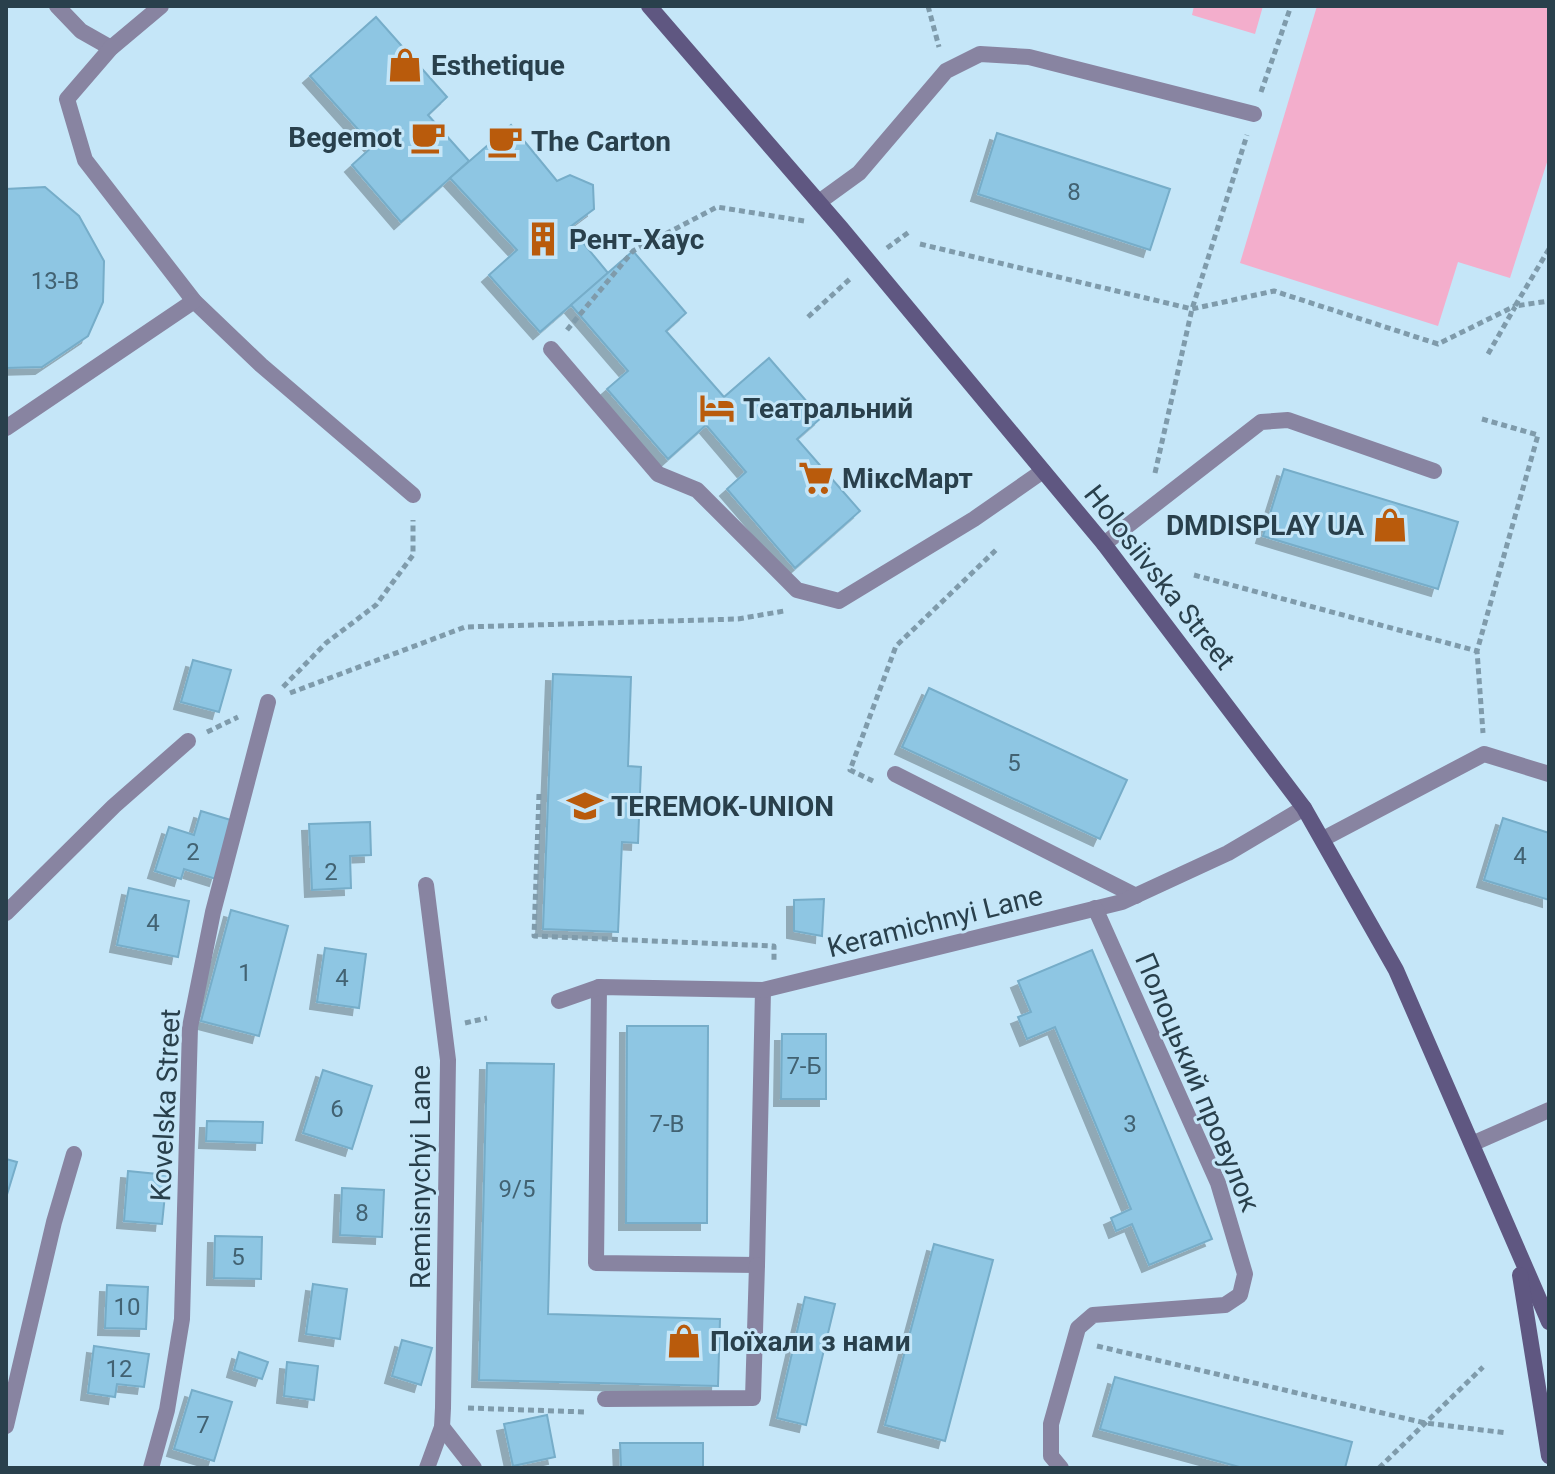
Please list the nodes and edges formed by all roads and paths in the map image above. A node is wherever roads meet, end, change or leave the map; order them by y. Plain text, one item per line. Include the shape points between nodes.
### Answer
1 (57, 6) edge
2 (161, 6) edge
3 (649, 6) edge
4 (928, 6) edge
5 (1291, 6) edge
6 (111, 48) junction
7 (946, 71) junction
8 (1254, 114) junction
9 (819, 202) junction
10 (841, 228) junction
11 (920, 244) dead end
12 (1549, 249) edge
13 (194, 301) junction
14 (1549, 301) edge
15 (1515, 306) junction
16 (1192, 309) junction
17 (551, 349) joint
18 (1488, 354) dead end
19 (1482, 419) dead end
20 (6, 428) edge
21 (1043, 471) junction
22 (1434, 471) dead end
23 (413, 495) joint
24 (1146, 514) junction
25 (1104, 544) junction
26 (998, 548) dead end
27 (1194, 575) dead end
28 (795, 609) dead end
29 (1477, 651) junction
30 (268, 702) junction
31 (188, 741) joint
32 (1484, 754) junction
33 (1549, 774) edge
34 (891, 781) joint
35 (539, 794) dead end
36 (1304, 808) junction
37 (1323, 839) junction
38 (426, 885) dead end
39 (1136, 896) junction
40 (1095, 908) junction
41 (6, 913) edge
42 (599, 987) junction
43 (769, 988) junction
44 (559, 1001) dead end
45 (1549, 1110) edge
46 (1474, 1143) junction
47 (74, 1154) dead end
48 (1517, 1254) junction
49 (757, 1265) junction
50 (1549, 1322) edge
51 (1074, 1341) junction
52 (1483, 1367) dead end
53 (600, 1405) joint
54 (443, 1408) junction
55 (1425, 1423) junction
56 (6, 1426) edge
57 (442, 1427) junction
58 (1507, 1433) dead end
59 (1549, 1456) edge
60 (151, 1468) edge
61 (427, 1468) edge
62 (474, 1468) edge
63 (1061, 1468) edge
64 (1379, 1468) edge

1 - 6 street via 81,31
2 - 6 street
3 - 9 main road, Holosiivska Street
4 - 7 path
5 - 8 path
6 - 13 street via 67,99 85,160
7 - 8 street via 980,54 1029,57
7 - 9 street via 859,173
8 - 16 path
9 - 10 main road, Holosiivska Street
10 - 17 path via 717,207 633,251
10 - 21 main road, Holosiivska Street
11 - 16 path
12 - 15 path
13 - 20 street
13 - 23 street
14 - 15 path
15 - 16 path via 1438,344 1274,291
15 - 18 path
16 - 24 path
17 - 21 street via 658,474 697,490 797,590 839,601
19 - 29 path via 1538,435
21 - 25 main road, Holosiivska Street
22 - 24 street via 1288,420 1261,422
23 - 30 path via 413,555 376,605 326,643
24 - 25 street
25 - 36 main road, Holosiivska Street
26 - 34 path via 896,646 850,770
27 - 29 path
28 - 30 path via 738,619 465,627
29 - 32 path
30 - 31 path
30 - 60 street, Kovelska Street via 213,912 190,1027 182,1319
31 - 41 street
32 - 33 street
32 - 37 street
34 - 39 street
35 - 43 path via 534,936 774,946
36 - 37 main road, Holosiivska Street
36 - 39 street, Keramichnyi Lane via 1228,853
37 - 46 main road, Holosiivska Street via 1396,970
38 - 54 street, Remisnychyi Lane via 448,1060
39 - 40 street, Keramichnyi Lane
40 - 43 street, Keramichnyi Lane
40 - 51 street, Полоцький провулок via 1218,1183 1245,1274 1240,1295 1225,1305 1093,1315 1078,1328
42 - 43 street, Keramichnyi Lane
42 - 44 street, Keramichnyi Lane
42 - 49 street via 596,1263
43 - 49 street
45 - 46 street
46 - 48 main road, Holosiivska Street
47 - 56 street
48 - 50 main road, Holosiivska Street
48 - 59 main road, Holosiivska Street
49 - 53 street via 753,1398
51 - 55 path
51 - 63 street, Полоцький провулок via 1051,1424 1051,1456
52 - 55 path
53 - 54 path
54 - 57 street, Remisnychyi Lane
55 - 58 path
55 - 64 path
57 - 61 street, Remisnychyi Lane
57 - 62 street

